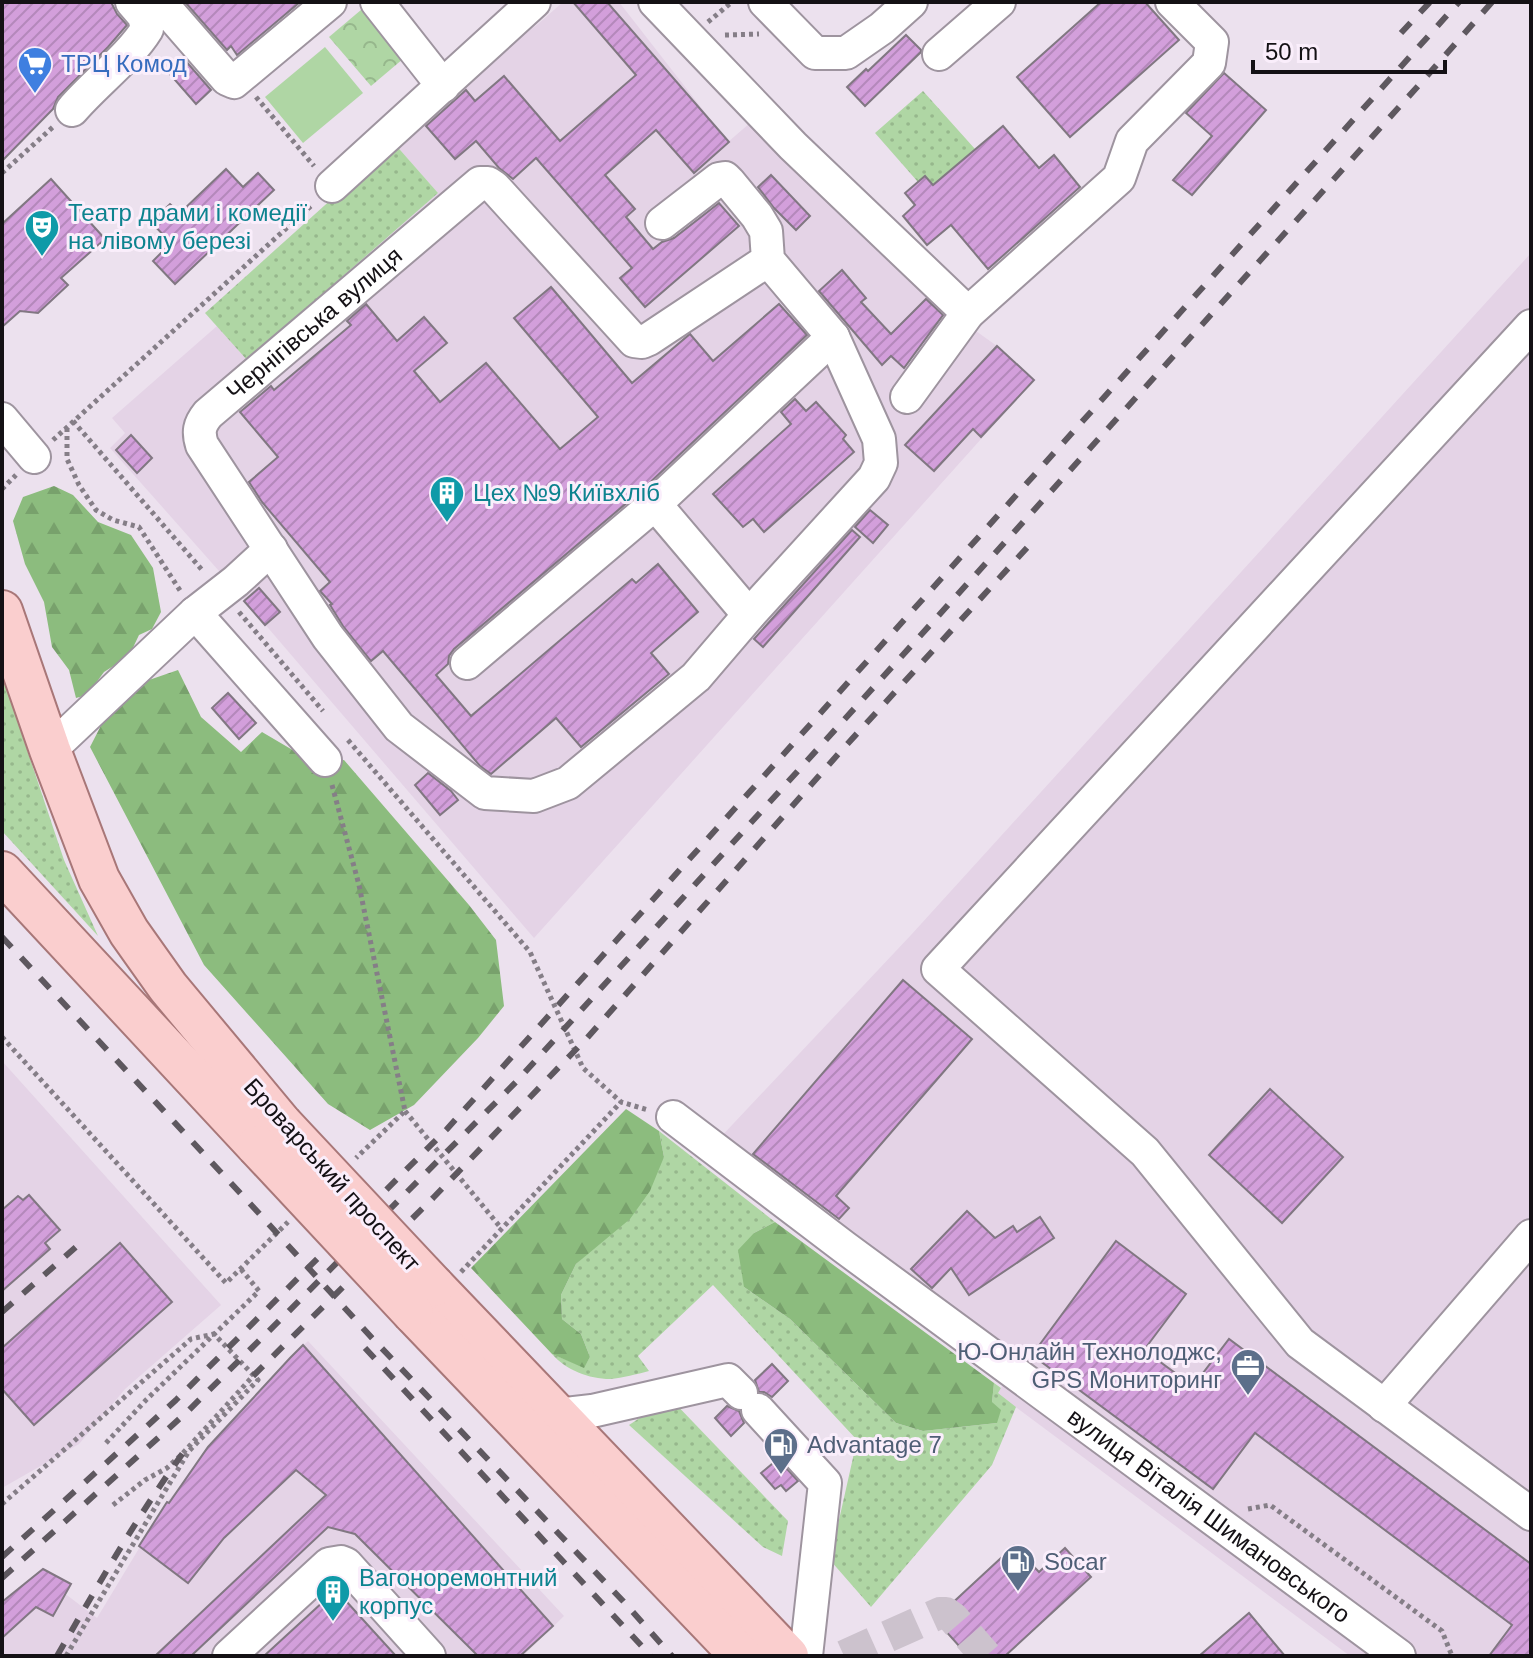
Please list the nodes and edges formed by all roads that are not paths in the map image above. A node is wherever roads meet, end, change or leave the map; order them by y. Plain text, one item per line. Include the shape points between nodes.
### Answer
1 (132, 2) edge
2 (160, 2) edge
3 (330, 2) edge
4 (377, 2) edge
5 (534, 2) edge
6 (655, 2) edge
7 (765, 2) edge
8 (911, 2) edge
9 (999, 2) edge
10 (1172, 2) edge
11 (939, 54) dead end
12 (443, 86) junction
13 (72, 110) road end
14 (332, 186) road end
15 (662, 223) dead end
16 (768, 260) junction
17 (968, 313) junction
18 (1531, 326) edge
19 (833, 337) junction
20 (907, 397) dead end
21 (2, 419) edge
22 (34, 458) road end
23 (655, 504) junction
24 (271, 549) junction
25 (2, 611) edge
26 (195, 613) junction
27 (749, 615) junction
28 (467, 663) dead end
29 (335, 748) road end
30 (50, 750) junction
31 (2, 872) edge
32 (673, 1117) road end
33 (269, 1135) junction
34 (1531, 1236) edge
35 (435, 1290) junction
36 (1384, 1406) junction
37 (557, 1415) junction
38 (1531, 1514) edge
39 (229, 1656) edge
40 (429, 1656) edge
41 (741, 1656) edge
42 (788, 1656) edge
43 (806, 1656) edge
44 (1399, 1656) edge

1 - 13 street via 147,29
2 - 3 street via 234,82
4 - 12 street
5 - 12 street
6 - 17 street via 793,146
7 - 8 street via 815,53 846,53
9 - 11 street
10 - 17 street via 1212,42 1209,63 1132,141 1119,178
12 - 14 street
15 - 16 street via 725,178 762,223
16 - 19 street
16 - 24 street, Чернігівська вулиця via 649,339 634,341 494,187 480,183 202,421 202,445
17 - 20 street
18 - 36 street via 938,969 1145,1152 1300,1343
19 - 23 street
19 - 27 street via 879,439 881,463 874,478
21 - 22 street
23 - 27 street
23 - 28 street
24 - 26 street
24 - 27 street via 328,637 399,727 485,793 534,796 568,783 696,677
25 - 30 main road, Броварський проспект
26 - 29 street
26 - 30 street
30 - 33 main road, Броварський проспект via 99,879 129,932
31 - 33 main road, Броварський проспект
32 - 44 street, вулиця Віталія Шимановського
33 - 35 main road, Броварський проспект, bridge
34 - 36 street
35 - 37 main road, Броварський проспект
35 - 41 main road, Броварський проспект
36 - 38 street
37 - 42 main road, Броварський проспект
37 - 43 street via 728,1380 825,1483
39 - 40 street via 336,1562 346,1564

